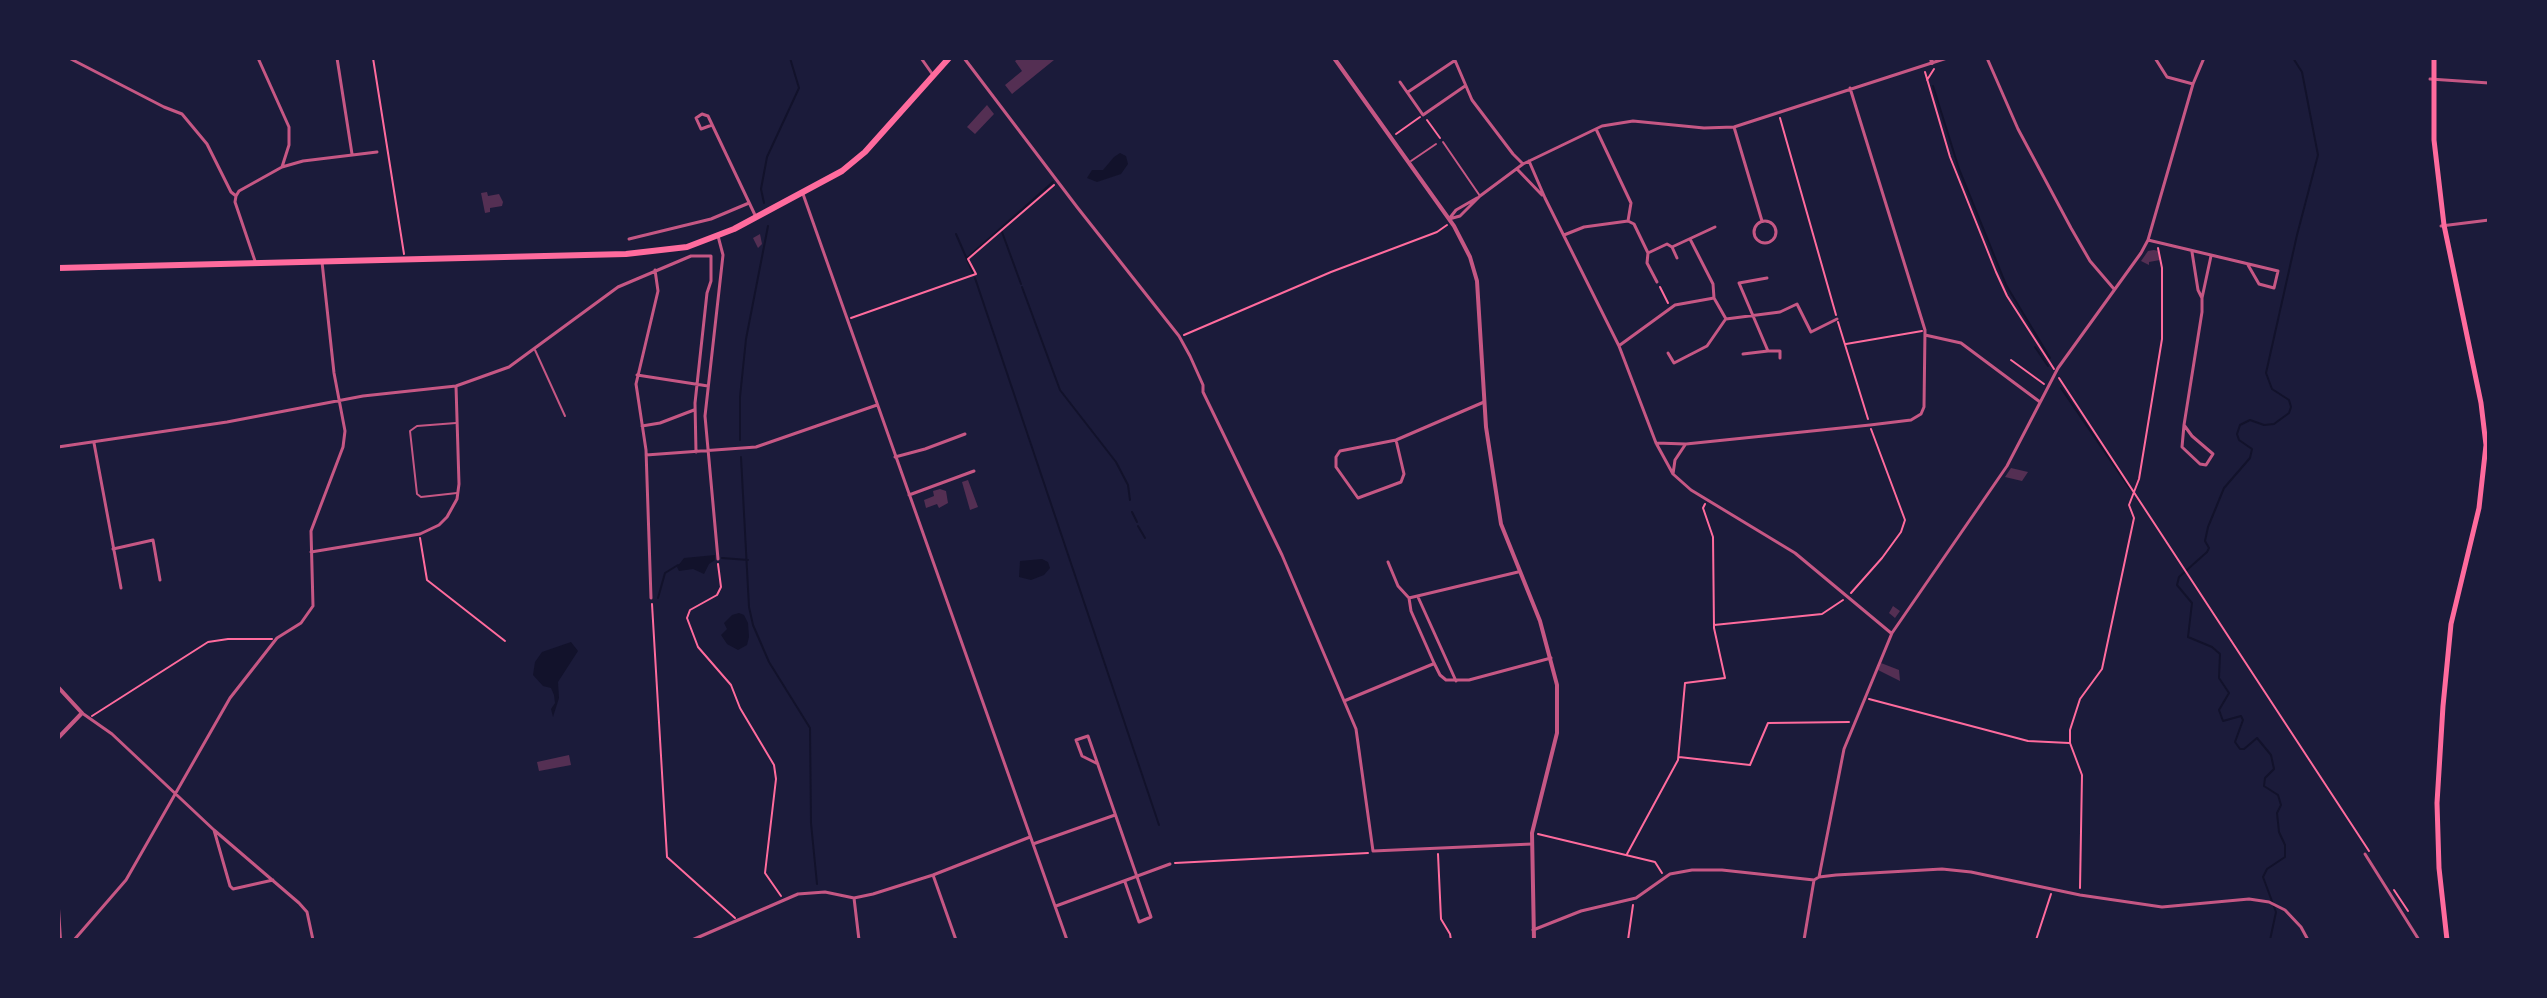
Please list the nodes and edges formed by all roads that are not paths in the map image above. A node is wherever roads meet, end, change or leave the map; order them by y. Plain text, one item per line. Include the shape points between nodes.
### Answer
1 (69, 58) edge
2 (258, 58) edge
3 (337, 58) edge
4 (921, 58) edge
5 (949, 58) edge
6 (964, 58) edge
7 (1334, 58) edge
8 (1947, 58) edge
9 (1987, 58) edge
10 (2155, 58) edge
11 (2204, 58) edge
12 (2437, 58) edge
13 (1454, 59) edge
14 (1932, 60) edge
15 (933, 75) junction
16 (2432, 79) junction
17 (1400, 82) dead end
18 (2489, 83) edge
19 (2193, 84) junction
20 (1465, 86) junction
21 (1850, 88) junction
22 (1407, 92) junction
23 (712, 125) dead end
24 (1734, 127) junction
25 (1596, 129) junction
26 (1443, 142) road end
27 (1436, 144) dead end
28 (377, 152) dead end
29 (352, 154) junction
30 (1529, 161) junction
31 (1408, 162) junction
32 (1523, 164) junction
33 (282, 167) junction
34 (1517, 169) junction
35 (803, 194) junction
36 (236, 196) junction
37 (1480, 196) junction
38 (1545, 198) junction
39 (749, 203) junction
40 (756, 217) junction
41 (1449, 219) junction
42 (2489, 220) edge
43 (1628, 221) junction
44 (1762, 221) junction
45 (2442, 226) junction
46 (1715, 227) dead end
47 (1564, 235) junction
48 (718, 236) junction
49 (629, 239) dead end
50 (1690, 239) junction
51 (2148, 240) junction
52 (1672, 247) junction
53 (721, 248) junction
54 (2192, 251) junction
55 (1648, 253) junction
56 (711, 256) junction
57 (2211, 256) junction
58 (1677, 258) dead end
59 (255, 261) junction
60 (322, 262) junction
61 (2248, 265) junction
62 (58, 268) edge
63 (655, 270) junction
64 (1767, 278) dead end
65 (1657, 282) road end
66 (710, 288) junction
67 (718, 289) junction
68 (2114, 289) junction
69 (1714, 298) junction
70 (2202, 298) junction
71 (1753, 314) junction
72 (1726, 319) junction
73 (1837, 319) road end
74 (1925, 332) junction
75 (1619, 346) junction
76 (535, 349) junction
77 (1768, 351) junction
78 (1668, 353) dead end
79 (1743, 354) dead end
80 (1780, 358) dead end
81 (637, 375) junction
82 (697, 384) junction
83 (456, 386) junction
84 (708, 386) junction
85 (339, 401) junction
86 (1484, 402) junction
87 (2040, 402) junction
88 (877, 405) junction
89 (694, 410) junction
90 (565, 416) dead end
91 (458, 423) junction
92 (2184, 425) junction
93 (642, 426) junction
94 (965, 434) dead end
95 (1396, 440) junction
96 (94, 443) junction
97 (1656, 443) junction
98 (1686, 444) junction
99 (58, 447) edge
100 (696, 452) junction
101 (709, 452) junction
102 (646, 455) junction
103 (895, 457) junction
104 (2485, 466) edge
105 (974, 471) dead end
106 (1673, 474) junction
107 (458, 493) junction
108 (909, 495) junction
109 (113, 549) junction
110 (310, 552) junction
111 (717, 556) road end
112 (1388, 562) dead end
113 (1518, 572) junction
114 (160, 580) dead end
115 (121, 588) dead end
116 (1417, 595) junction
117 (1409, 598) junction
118 (652, 600) road end
119 (1892, 633) junction
120 (1551, 658) junction
121 (1434, 663) junction
122 (1456, 681) junction
123 (58, 687) edge
124 (1344, 701) junction
125 (82, 713) junction
126 (58, 738) edge
127 (1098, 764) junction
128 (175, 794) junction
129 (1115, 815) junction
130 (214, 830) junction
131 (1030, 837) junction
132 (1033, 844) junction
133 (1532, 844) junction
134 (2368, 853) road end
135 (1170, 864) road end
136 (933, 875) junction
137 (1137, 877) junction
138 (1819, 877) junction
139 (273, 880) junction
140 (1814, 880) junction
141 (1125, 882) junction
142 (854, 898) junction
143 (1056, 906) junction
144 (58, 909) edge
145 (1533, 930) junction
146 (60, 940) edge
147 (74, 940) edge
148 (313, 940) edge
149 (692, 940) edge
150 (859, 940) edge
151 (956, 940) edge
152 (1067, 940) edge
153 (1534, 940) edge
154 (1804, 940) edge
155 (2308, 940) edge
156 (2419, 940) edge
157 (2447, 940) edge

1 - 36 street via 182,114 207,144
2 - 33 street via 289,127
3 - 29 street
4 - 15 street
5 - 15 main road
6 - 124 street via 1179,336
7 - 31 street
8 - 14 street
9 - 68 street via 2071,228
10 - 19 street via 2167,77
11 - 19 street
12 - 16 main road
13 - 20 street
13 - 22 street
14 - 21 street
15 - 35 main road via 854,162
16 - 18 street
16 - 45 main road
17 - 22 street
19 - 51 street
20 - 22 street via 1423,115
20 - 32 street
21 - 24 street
21 - 74 street
23 - 39 street
24 - 25 street via 1633,121
24 - 44 street
25 - 30 street
25 - 43 street via 1631,203
26 - 37 lane
27 - 31 lane
28 - 29 street
29 - 33 street
30 - 32 street
30 - 38 street
31 - 41 street
32 - 34 street
33 - 36 street
34 - 37 street
34 - 38 street
35 - 40 main road
35 - 88 street
36 - 59 street
37 - 41 street
37 - 41 street via 1460,216
38 - 47 street
39 - 40 street
39 - 49 street via 711,219
40 - 48 main road
41 - 86 street via 1477,281
42 - 45 street
43 - 47 street
43 - 55 street
44 - 44 street via 1754,235 1766,244 1775,238 1776,228
45 - 104 main road via 2483,414
46 - 50 street
47 - 75 street
48 - 53 street
48 - 60 main road via 671,250 626,254
50 - 52 street
50 - 69 street via 1713,284
51 - 54 street
51 - 68 street
52 - 55 street via 1667,244
52 - 58 street
53 - 56 street
53 - 67 street
54 - 57 street
54 - 70 street
55 - 65 street
56 - 63 street via 691,256
56 - 66 street
57 - 61 street
57 - 70 street
59 - 60 main road
59 - 62 main road
60 - 85 street
61 - 61 street via 2278,271 2274,288 2259,284
63 - 76 street via 618,287
63 - 81 street via 658,291
64 - 71 street via 1739,283
66 - 67 street
66 - 82 street
67 - 84 street
68 - 87 street
69 - 72 street
69 - 75 street via 1670,308
70 - 92 street
71 - 72 street
71 - 73 street via 1780,312 1797,304 1811,332
71 - 77 street
72 - 78 street via 1707,346 1674,363
74 - 87 street via 1961,343
74 - 98 street via 1924,407 1911,420
75 - 97 street
76 - 83 street via 509,367
76 - 90 lane
77 - 79 street
77 - 80 street via 1780,351
81 - 82 street
81 - 93 street
82 - 84 street
82 - 89 street
83 - 85 street
83 - 91 street
84 - 101 street
85 - 96 street
85 - 110 street via 343,447 311,531
86 - 95 street
86 - 113 street via 1501,524
87 - 119 street via 2007,466
88 - 101 street via 756,447
88 - 103 street
89 - 93 street
89 - 100 street
91 - 107 street
91 - 107 lane via 410,431 417,494
92 - 92 street via 2184,451 2206,465 2213,454
93 - 102 street
94 - 103 street
95 - 95 street via 1346,449 1336,457 1336,467 1358,498 1401,482
96 - 99 street
96 - 109 street
97 - 98 street
97 - 106 street
98 - 106 street
100 - 101 street
100 - 102 street
101 - 111 street
102 - 118 street
103 - 108 street
104 - 157 main road via 2455,600 2443,706 2438,830
105 - 108 street
106 - 119 street via 1795,553
107 - 110 street via 447,517 420,534
108 - 131 street
109 - 114 street via 153,540
109 - 115 street
110 - 128 street via 313,606 301,623 277,638 230,698
112 - 117 street
113 - 116 street
113 - 120 street
116 - 117 street
116 - 122 street
117 - 121 street
119 - 138 street via 1844,749
120 - 122 street
120 - 133 street via 1557,733
121 - 122 street via 1446,680
121 - 124 street
123 - 125 street
124 - 133 street via 1356,729 1373,851
125 - 126 street
125 - 128 street
127 - 127 street via 1082,756 1076,740 1088,736
127 - 129 street
128 - 130 street
128 - 147 street via 126,880
129 - 132 street
129 - 137 street
130 - 139 street
130 - 139 street via 233,889
131 - 132 street
131 - 136 street
132 - 143 street
133 - 145 street
134 - 156 street
135 - 137 street
136 - 142 street
136 - 151 street
137 - 141 street
137 - 141 street via 1151,917 1139,922
138 - 140 street
138 - 155 street via 1956,869 2162,907 2249,899 2277,904
139 - 148 street via 307,912
140 - 145 street via 1692,870 1670,874 1632,899
140 - 154 street
141 - 143 street
142 - 149 street via 813,891
142 - 150 street
143 - 152 street
144 - 146 street
145 - 153 street

